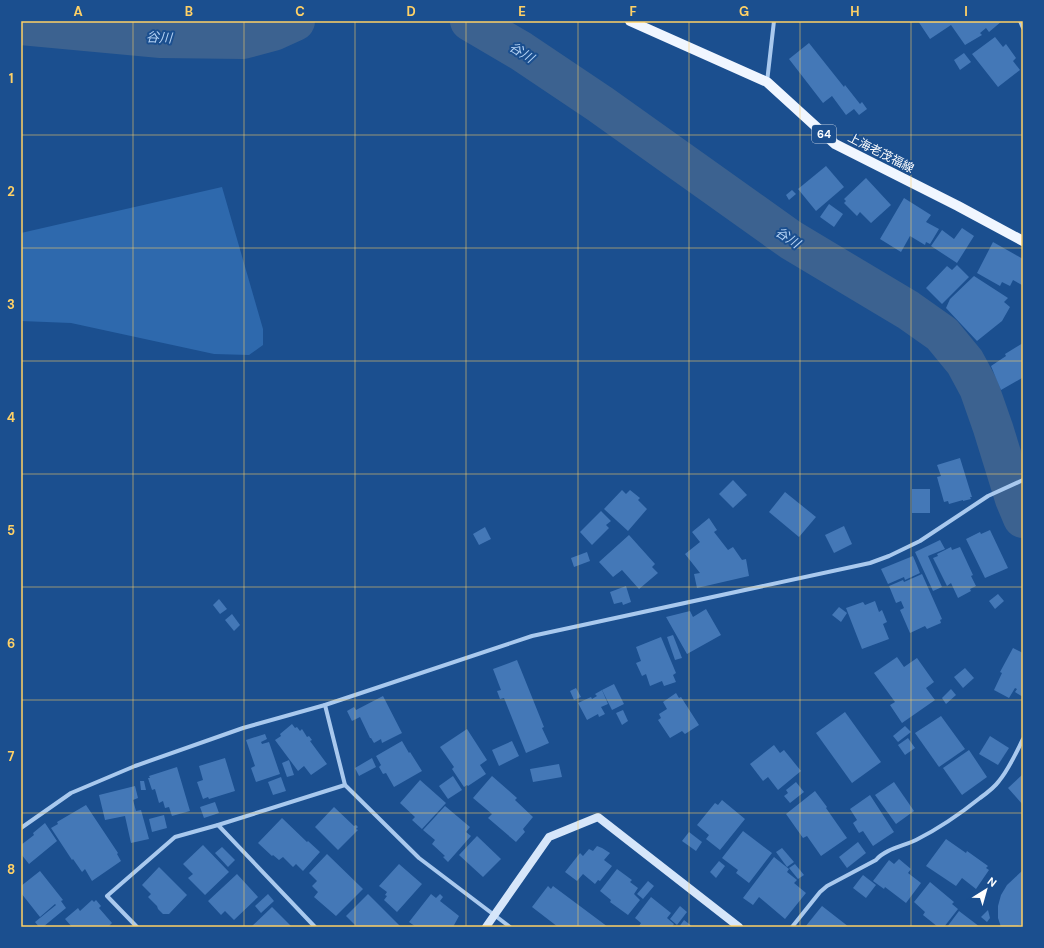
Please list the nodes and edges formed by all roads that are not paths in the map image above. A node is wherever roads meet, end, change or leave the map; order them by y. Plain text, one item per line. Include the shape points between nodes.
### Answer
1 (630, 21) edge
2 (774, 21) edge
3 (1020, 21) edge
4 (1023, 28) edge
5 (768, 82) junction
6 (1023, 241) edge
7 (1023, 480) edge
8 (325, 705) junction
9 (1023, 739) edge
10 (345, 785) junction
11 (218, 825) junction
12 (21, 828) edge
13 (494, 915) junction
14 (137, 927) edge
15 (315, 927) edge
16 (486, 927) edge
17 (510, 927) edge
18 (739, 927) edge
19 (792, 927) edge

1 - 5 main road, 上海老茂福線 / 64
2 - 5 street
3 - 4 street
5 - 6 main road, 上海老茂福線 / 64 via 835,144
7 - 8 street via 988,496 920,541 870,563 532,636
8 - 10 street
8 - 12 street via 243,728 135,766 71,793
9 - 19 street via 998,782 970,806 915,841 898,846 827,886
10 - 11 street
10 - 13 street via 419,858
11 - 14 street via 175,837 107,896
11 - 15 street
13 - 16 street
13 - 17 street
13 - 18 street via 549,837 598,817

